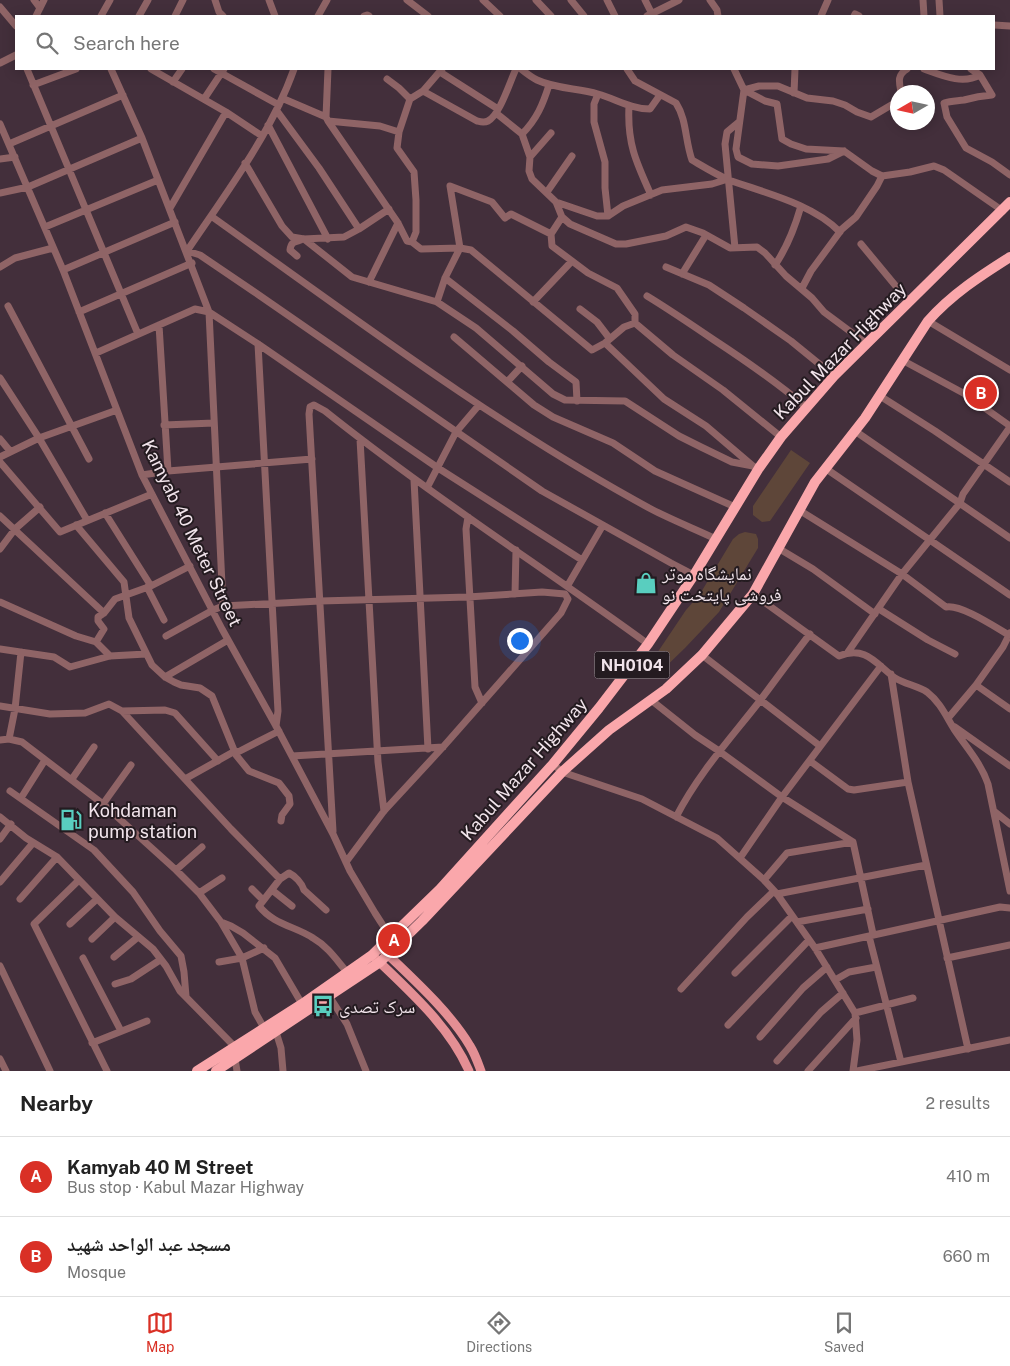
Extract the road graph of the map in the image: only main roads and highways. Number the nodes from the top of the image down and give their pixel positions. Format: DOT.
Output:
graph roads {
  1 [pos="1010,202"];
  2 [pos="1010,257"];
  3 [pos="381,947"];
  4 [pos="372,955"];
  5 [pos="389,955"];
  6 [pos="380,962"];
  7 [pos="197,1071"];
  8 [pos="216,1071"];
  9 [pos="469,1071"];
  10 [pos="481,1071"];
  1 -- 3 [label="highway, Kabul Mazar Highway / NH0104"];
  2 -- 5 [label="highway, Kabul Mazar Highway / NH0104"];
  3 -- 4 [label="highway, Kabul Mazar Highway / NH0104"];
  3 -- 5 [label="main road"];
  4 -- 6 [label="main road"];
  4 -- 7 [label="highway, Kabul Mazar Highway / NH0104"];
  5 -- 6 [label="highway, Kabul Mazar Highway / NH0104"];
  5 -- 10 [label="main road"];
  6 -- 8 [label="highway, Kabul Mazar Highway / NH0104"];
  6 -- 9 [label="main road"];
}
